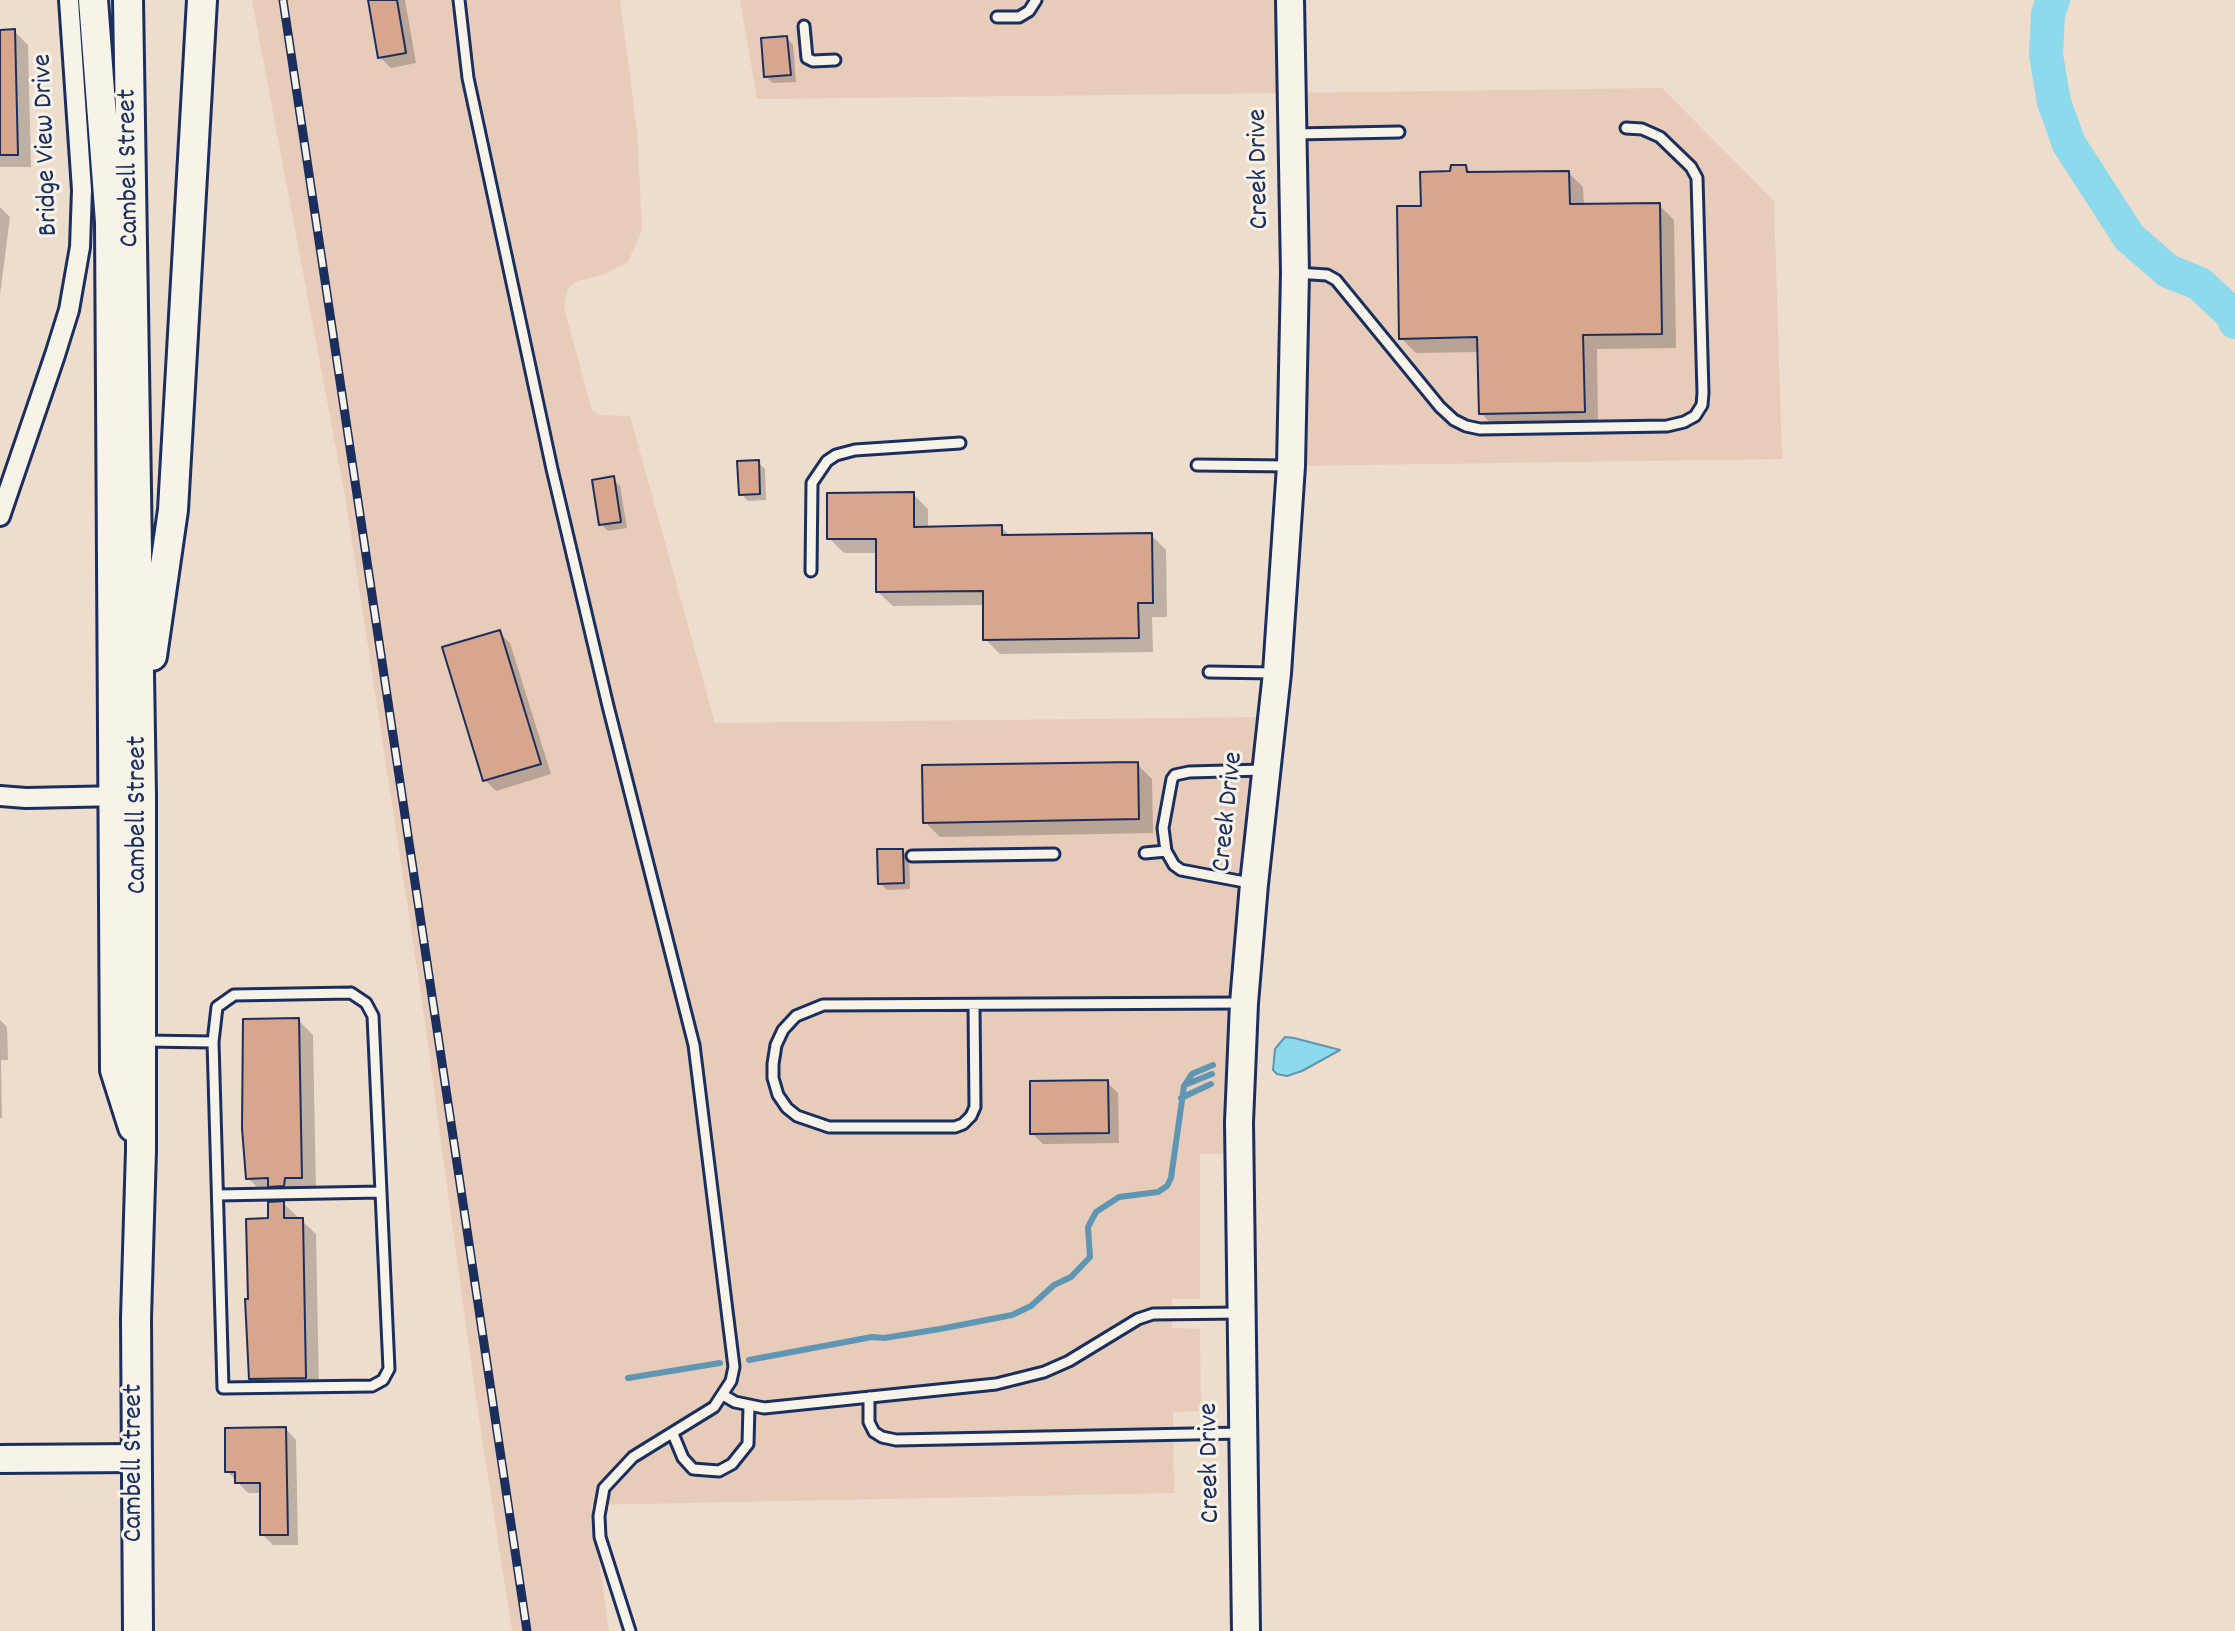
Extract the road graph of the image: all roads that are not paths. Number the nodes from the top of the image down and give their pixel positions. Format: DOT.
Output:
graph roads {
  1 [pos="69,0"];
  2 [pos="93,0"];
  3 [pos="128,0"];
  4 [pos="202,0"];
  5 [pos="459,0"];
  6 [pos="1036,0"];
  7 [pos="1290,0"];
  8 [pos="997,17"];
  9 [pos="804,26"];
  10 [pos="835,60"];
  11 [pos="1626,128"];
  12 [pos="1399,132"];
  13 [pos="1292,134"];
  14 [pos="1295,273"];
  15 [pos="960,443"];
  16 [pos="1197,465"];
  17 [pos="1291,466"];
  18 [pos="2,507"];
  19 [pos="811,571"];
  20 [pos="1209,672"];
  21 [pos="1277,673"];
  22 [pos="140,736"];
  23 [pos="1267,770"];
  24 [pos="0,796"];
  25 [pos="128,796"];
  26 [pos="1166,851"];
  27 [pos="1145,853"];
  28 [pos="1054,854"];
  29 [pos="912,856"];
  30 [pos="1254,884"];
  31 [pos="1244,1003"];
  32 [pos="974,1005"];
  33 [pos="141,1041"];
  34 [pos="213,1042"];
  35 [pos="141,1150"];
  36 [pos="381,1192"];
  37 [pos="218,1195"];
  38 [pos="1242,1313"];
  39 [pos="723,1395"];
  40 [pos="869,1397"];
  41 [pos="749,1406"];
  42 [pos="1243,1433"];
  43 [pos="673,1434"];
  44 [pos="136,1458"];
  45 [pos="0,1459"];
  46 [pos="138,1631"];
  47 [pos="630,1631"];
  48 [pos="1246,1631"];
  1 -- 18 [label="street, Bridge View Drive"];
  2 -- 25 [label="main road"];
  3 -- 22 [label="main road, Cambell Street"];
  4 -- 22 [label="main road"];
  5 -- 39 [label="lane"];
  6 -- 8 [label="lane"];
  7 -- 13 [label="street, Creek Drive"];
  9 -- 10 [label="lane"];
  11 -- 14 [label="lane"];
  12 -- 13 [label="lane"];
  13 -- 14 [label="street, Creek Drive"];
  14 -- 17 [label="street, Creek Drive"];
  15 -- 19 [label="lane"];
  16 -- 17 [label="lane"];
  17 -- 21 [label="street, Creek Drive"];
  20 -- 21 [label="lane"];
  21 -- 23 [label="street, Creek Drive"];
  22 -- 25 [label="main road, Cambell Street"];
  23 -- 26 [label="lane"];
  23 -- 30 [label="street, Creek Drive"];
  24 -- 25 [label="street"];
  25 -- 33 [label="main road, Cambell Street"];
  25 -- 35 [label="main road"];
  26 -- 27 [label="lane"];
  26 -- 30 [label="lane"];
  28 -- 29 [label="lane"];
  30 -- 31 [label="street, Creek Drive"];
  31 -- 32 [label="lane"];
  31 -- 38 [label="street, Creek Drive"];
  32 -- 32 [label="lane"];
  33 -- 34 [label="lane"];
  33 -- 35 [label="main road, Cambell Street"];
  34 -- 36 [label="lane"];
  34 -- 37 [label="lane"];
  35 -- 44 [label="main road, Cambell Street"];
  36 -- 37 [label="lane"];
  36 -- 37 [label="lane"];
  38 -- 40 [label="lane"];
  38 -- 42 [label="street, Creek Drive"];
  39 -- 41 [label="lane"];
  39 -- 43 [label="lane"];
  40 -- 41 [label="lane"];
  40 -- 42 [label="lane"];
  41 -- 43 [label="lane"];
  42 -- 48 [label="street, Creek Drive"];
  43 -- 47 [label="lane"];
  44 -- 45 [label="street"];
  44 -- 46 [label="main road, Cambell Street"];
}
